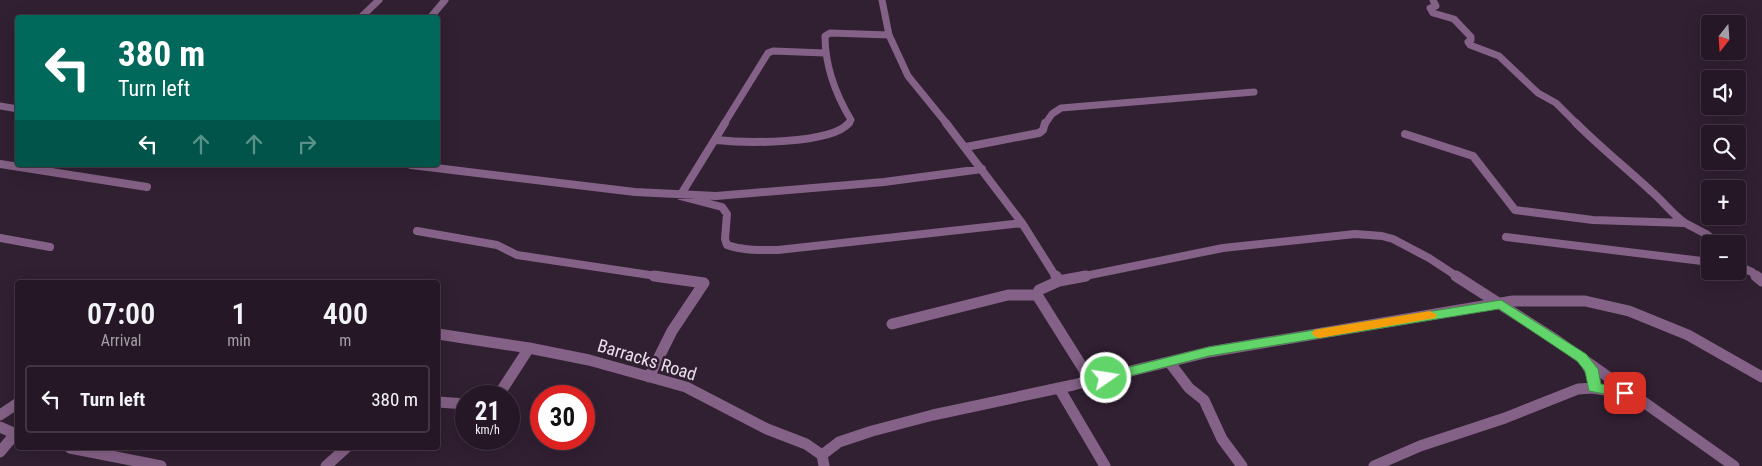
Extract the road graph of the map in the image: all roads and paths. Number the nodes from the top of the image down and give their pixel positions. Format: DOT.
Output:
graph roads {
  1 [pos="379,0"];
  2 [pos="445,0"];
  3 [pos="882,0"];
  4 [pos="1433,0"];
  5 [pos="364,15"];
  6 [pos="432,15"];
  7 [pos="890,35"];
  8 [pos="825,52"];
  9 [pos="1254,92"];
  10 [pos="0,106"];
  11 [pos="15,108"];
  12 [pos="1405,134"];
  13 [pos="716,140"];
  14 [pos="966,147"];
  15 [pos="0,164"];
  16 [pos="15,166"];
  17 [pos="19,167"];
  18 [pos="426,167"];
  19 [pos="982,169"];
  20 [pos="147,187"];
  21 [pos="680,196"];
  22 [pos="1022,222"];
  23 [pos="1685,223"];
  24 [pos="417,231"];
  25 [pos="1707,235"];
  26 [pos="1506,237"];
  27 [pos="0,238"];
  28 [pos="50,246"];
  29 [pos="1701,261"];
  30 [pos="1746,267"];
  31 [pos="1746,269"];
  32 [pos="1752,272"];
  33 [pos="1059,281"];
  34 [pos="1762,282"];
  35 [pos="1037,295"];
  36 [pos="1501,304"];
  37 [pos="892,324"];
  38 [pos="440,334"];
  39 [pos="529,348"];
  40 [pos="1581,358"];
  41 [pos="1170,362"];
  42 [pos="649,377"];
  43 [pos="1762,377"];
  44 [pos="1091,381"];
  45 [pos="505,385"];
  46 [pos="1059,388"];
  47 [pos="1594,388"];
  48 [pos="1636,395"];
  49 [pos="440,402"];
  50 [pos="455,403"];
  51 [pos="15,405"];
  52 [pos="0,415"];
  53 [pos="0,427"];
  54 [pos="15,434"];
  55 [pos="15,435"];
  56 [pos="79,450"];
  57 [pos="344,450"];
  58 [pos="0,452"];
  59 [pos="823,460"];
  60 [pos="141,464"];
  61 [pos="161,466"];
  62 [pos="326,466"];
  63 [pos="1105,466"];
  64 [pos="1242,466"];
  65 [pos="1374,466"];
  66 [pos="1734,466"];
  1 -- 5 [label="street"];
  2 -- 6 [label="street"];
  3 -- 7 [label="street"];
  4 -- 23 [label="street"];
  7 -- 8 [label="street"];
  7 -- 14 [label="street"];
  8 -- 13 [label="street"];
  8 -- 13 [label="street"];
  9 -- 14 [label="street"];
  10 -- 11 [label="street"];
  12 -- 23 [label="street"];
  13 -- 21 [label="street"];
  14 -- 19 [label="street"];
  15 -- 16 [label="street"];
  17 -- 20 [label="street"];
  18 -- 21 [label="street"];
  19 -- 21 [label="street"];
  19 -- 22 [label="street"];
  21 -- 22 [label="street"];
  22 -- 33 [label="street"];
  23 -- 25 [label="street"];
  24 -- 42 [label="street"];
  26 -- 29 [label="street"];
  27 -- 28 [label="street"];
  30 -- 32 [label="street"];
  31 -- 32 [label="street"];
  32 -- 34 [label="street"];
  33 -- 35 [label="street"];
  33 -- 36 [label="street"];
  35 -- 37 [label="street"];
  35 -- 44 [label="street"];
  36 -- 40 [label="street"];
  36 -- 41 [label="street"];
  36 -- 43 [label="street"];
  38 -- 39 [label="street, Barracks Road"];
  39 -- 42 [label="street, Barracks Road"];
  39 -- 45 [label="street"];
  40 -- 47 [label="street"];
  40 -- 48 [label="street"];
  41 -- 44 [label="street"];
  41 -- 64 [label="street"];
  42 -- 59 [label="street, Barracks Road"];
  44 -- 46 [label="street"];
  46 -- 59 [label="street"];
  46 -- 63 [label="street"];
  47 -- 48 [label="street"];
  47 -- 65 [label="street"];
  48 -- 66 [label="street"];
  49 -- 50 [label="street"];
  51 -- 52 [label="street"];
  53 -- 54 [label="street"];
  55 -- 58 [label="street"];
  56 -- 60 [label="street"];
  57 -- 62 [label="street"];
  60 -- 61 [label="street"];
}
